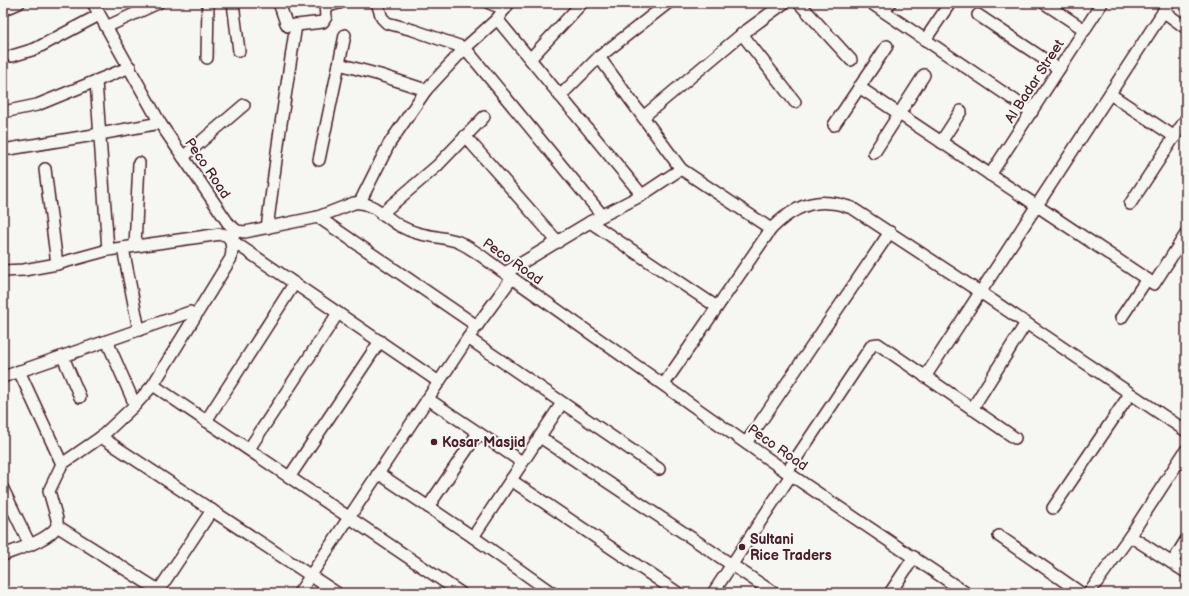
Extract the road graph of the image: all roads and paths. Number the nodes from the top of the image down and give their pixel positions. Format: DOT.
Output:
graph roads {
  1 [pos="19,3"];
  2 [pos="93,3"];
  3 [pos="158,3"];
  4 [pos="208,3"];
  5 [pos="233,3"];
  6 [pos="280,3"];
  7 [pos="339,3"];
  8 [pos="377,3"];
  9 [pos="489,3"];
  10 [pos="582,3"];
  11 [pos="668,3"];
  12 [pos="784,3"];
  13 [pos="799,3"];
  14 [pos="871,3"];
  15 [pos="950,3"];
  16 [pos="1044,3"];
  17 [pos="1102,3"];
  18 [pos="325,4"];
  19 [pos="507,6"];
  20 [pos="887,7"];
  21 [pos="1166,7"];
  22 [pos="3,10"];
  23 [pos="99,15"];
  24 [pos="978,15"];
  25 [pos="497,19"];
  26 [pos="296,25"];
  27 [pos="106,27"];
  28 [pos="1186,28"];
  29 [pos="1085,30"];
  30 [pos="742,34"];
  31 [pos="345,35"];
  32 [pos="925,40"];
  33 [pos="887,46"];
  34 [pos="465,48"];
  35 [pos="239,51"];
  36 [pos="12,56"];
  37 [pos="599,57"];
  38 [pos="207,58"];
  39 [pos="530,59"];
  40 [pos="850,60"];
  41 [pos="340,64"];
  42 [pos="130,67"];
  43 [pos="1059,69"];
  44 [pos="924,75"];
  45 [pos="96,81"];
  46 [pos="859,87"];
  47 [pos="426,90"];
  48 [pos="1110,94"];
  49 [pos="560,96"];
  50 [pos="795,102"];
  51 [pos="244,105"];
  52 [pos="8,110"];
  53 [pos="961,111"];
  54 [pos="1032,112"];
  55 [pos="899,114"];
  56 [pos="484,117"];
  57 [pos="643,117"];
  58 [pos="1186,119"];
  59 [pos="160,123"];
  60 [pos="834,125"];
  61 [pos="100,134"];
  62 [pos="465,136"];
  63 [pos="1175,137"];
  64 [pos="941,142"];
  65 [pos="3,150"];
  66 [pos="874,153"];
  67 [pos="183,157"];
  68 [pos="319,160"];
  69 [pos="139,163"];
  70 [pos="45,169"];
  71 [pos="681,169"];
  72 [pos="990,175"];
  73 [pos="642,195"];
  74 [pos="360,202"];
  75 [pos="1130,204"];
  76 [pos="1037,206"];
  77 [pos="381,214"];
  78 [pos="602,215"];
  79 [pos="318,217"];
  80 [pos="590,222"];
  81 [pos="267,228"];
  82 [pos="771,229"];
  83 [pos="890,232"];
  84 [pos="1186,234"];
  85 [pos="234,235"];
  86 [pos="558,242"];
  87 [pos="135,246"];
  88 [pos="123,248"];
  89 [pos="108,250"];
  90 [pos="57,264"];
  91 [pos="3,271"];
  92 [pos="509,275"];
  93 [pos="1147,279"];
  94 [pos="294,284"];
  95 [pos="980,292"];
  96 [pos="717,307"];
  97 [pos="338,313"];
  98 [pos="195,315"];
  99 [pos="1121,318"];
  100 [pos="1026,323"];
  101 [pos="477,326"];
  102 [pos="139,330"];
  103 [pos="468,338"];
  104 [pos="107,341"];
  105 [pos="380,341"];
  106 [pos="63,357"];
  107 [pos="19,371"];
  108 [pos="3,377"];
  109 [pos="925,377"];
  110 [pos="439,382"];
  111 [pos="664,384"];
  112 [pos="153,385"];
  113 [pos="1130,394"];
  114 [pos="80,397"];
  115 [pos="428,399"];
  116 [pos="562,403"];
  117 [pos="135,405"];
  118 [pos="972,409"];
  119 [pos="206,421"];
  120 [pos="1186,431"];
  121 [pos="478,433"];
  122 [pos="101,437"];
  123 [pos="540,437"];
  124 [pos="1014,438"];
  125 [pos="746,443"];
  126 [pos="249,450"];
  127 [pos="1186,450"];
  128 [pos="522,462"];
  129 [pos="62,464"];
  130 [pos="659,468"];
  131 [pos="378,473"];
  132 [pos="789,474"];
  133 [pos="290,476"];
  134 [pos="511,480"];
  135 [pos="3,489"];
  136 [pos="428,507"];
  137 [pos="1054,508"];
  138 [pos="212,510"];
  139 [pos="349,517"];
  140 [pos="57,526"];
  141 [pos="999,536"];
  142 [pos="1130,536"];
  143 [pos="473,537"];
  144 [pos="1186,540"];
  145 [pos="30,545"];
  146 [pos="3,555"];
  147 [pos="914,557"];
  148 [pos="1172,563"];
  149 [pos="732,565"];
  150 [pos="1186,572"];
  151 [pos="310,575"];
  152 [pos="160,592"];
  153 [pos="299,593"];
  154 [pos="337,593"];
  155 [pos="461,593"];
  156 [pos="552,593"];
  157 [pos="678,593"];
  158 [pos="713,593"];
  159 [pos="774,593"];
  160 [pos="890,593"];
  161 [pos="966,593"];
  162 [pos="1081,593"];
  163 [pos="1088,593"];
  1 -- 22 [label="street"];
  2 -- 23 [label="street, Peco Road"];
  3 -- 27 [label="street"];
  4 -- 38 [label="street"];
  5 -- 35 [label="street"];
  6 -- 26 [label="street"];
  7 -- 18 [label="street"];
  8 -- 34 [label="street"];
  9 -- 19 [label="street"];
  10 -- 39 [label="street"];
  11 -- 37 [label="street"];
  12 -- 30 [label="street"];
  13 -- 40 [label="street"];
  14 -- 20 [label="street"];
  15 -- 32 [label="street"];
  16 -- 29 [label="street"];
  17 -- 29 [label="street, Al Badar Street"];
  18 -- 26 [label="street"];
  19 -- 25 [label="street"];
  20 -- 32 [label="street"];
  21 -- 28 [label="street"];
  21 -- 48 [label="street"];
  23 -- 27 [label="street, Peco Road"];
  23 -- 36 [label="street"];
  24 -- 43 [label="street"];
  25 -- 34 [label="street"];
  25 -- 39 [label="street"];
  26 -- 81 [label="street"];
  27 -- 42 [label="street, Peco Road"];
  29 -- 43 [label="street, Al Badar Street"];
  30 -- 50 [label="street"];
  30 -- 57 [label="street"];
  31 -- 41 [label="street"];
  32 -- 54 [label="street"];
  33 -- 46 [label="street"];
  34 -- 47 [label="street"];
  34 -- 78 [label="street"];
  37 -- 49 [label="street"];
  37 -- 57 [label="street"];
  39 -- 49 [label="street"];
  41 -- 47 [label="street"];
  41 -- 68 [label="street"];
  42 -- 45 [label="street"];
  42 -- 59 [label="street, Peco Road"];
  43 -- 54 [label="street, Al Badar Street"];
  44 -- 55 [label="street"];
  45 -- 52 [label="street"];
  45 -- 61 [label="street"];
  46 -- 55 [label="street"];
  46 -- 60 [label="street"];
  47 -- 74 [label="street"];
  48 -- 63 [label="street"];
  48 -- 76 [label="street"];
  49 -- 73 [label="street"];
  51 -- 67 [label="street"];
  53 -- 64 [label="street"];
  54 -- 72 [label="street, Al Badar Street"];
  55 -- 64 [label="street"];
  55 -- 66 [label="street"];
  56 -- 62 [label="street"];
  57 -- 71 [label="street"];
  58 -- 63 [label="street"];
  59 -- 61 [label="street"];
  59 -- 67 [label="street, Peco Road"];
  61 -- 65 [label="street"];
  61 -- 89 [label="street"];
  62 -- 77 [label="street"];
  62 -- 86 [label="street"];
  63 -- 75 [label="street"];
  64 -- 72 [label="street"];
  67 -- 85 [label="street, Peco Road"];
  69 -- 87 [label="street"];
  70 -- 90 [label="street"];
  71 -- 73 [label="street"];
  71 -- 82 [label="street"];
  72 -- 76 [label="street"];
  73 -- 78 [label="street"];
  74 -- 77 [label="street, Peco Road"];
  74 -- 79 [label="street"];
  76 -- 93 [label="street"];
  76 -- 95 [label="street"];
  77 -- 92 [label="street, Peco Road"];
  78 -- 80 [label="street"];
  79 -- 81 [label="street"];
  79 -- 101 [label="street"];
  80 -- 86 [label="street"];
  80 -- 96 [label="street"];
  81 -- 85 [label="street"];
  82 -- 83 [label="street"];
  82 -- 96 [label="street"];
  83 -- 95 [label="street"];
  83 -- 125 [label="street"];
  84 -- 93 [label="street"];
  85 -- 87 [label="street"];
  85 -- 94 [label="street"];
  85 -- 98 [label="street"];
  86 -- 92 [label="street"];
  87 -- 88 [label="street"];
  88 -- 89 [label="street"];
  88 -- 102 [label="street"];
  89 -- 90 [label="street"];
  90 -- 91 [label="street"];
  92 -- 101 [label="street"];
  92 -- 111 [label="street, Peco Road"];
  93 -- 99 [label="street"];
  94 -- 97 [label="street"];
  94 -- 119 [label="street"];
  95 -- 100 [label="street"];
  95 -- 109 [label="street"];
  96 -- 111 [label="street"];
  97 -- 105 [label="street"];
  97 -- 126 [label="street"];
  98 -- 102 [label="street"];
  98 -- 112 [label="street"];
  100 -- 113 [label="street"];
  100 -- 118 [label="street"];
  101 -- 103 [label="street"];
  102 -- 104 [label="street"];
  103 -- 110 [label="street"];
  103 -- 116 [label="street"];
  104 -- 106 [label="street"];
  104 -- 117 [label="street"];
  105 -- 110 [label="street"];
  105 -- 133 [label="street"];
  106 -- 107 [label="street"];
  106 -- 114 [label="street"];
  107 -- 108 [label="street"];
  107 -- 129 [label="street"];
  109 -- 118 [label="street"];
  109 -- 132 [label="street"];
  110 -- 115 [label="street"];
  111 -- 125 [label="street, Peco Road"];
  112 -- 117 [label="street"];
  112 -- 119 [label="street"];
  113 -- 120 [label="street"];
  113 -- 137 [label="street"];
  115 -- 121 [label="street"];
  115 -- 131 [label="street"];
  116 -- 123 [label="street"];
  116 -- 130 [label="street"];
  117 -- 122 [label="street"];
  118 -- 124 [label="street"];
  119 -- 126 [label="street"];
  121 -- 128 [label="street"];
  121 -- 136 [label="street"];
  122 -- 129 [label="street"];
  122 -- 138 [label="street"];
  123 -- 128 [label="street"];
  123 -- 149 [label="street"];
  125 -- 132 [label="street, Peco Road"];
  126 -- 133 [label="street"];
  127 -- 142 [label="street"];
  128 -- 134 [label="street"];
  129 -- 140 [label="street"];
  131 -- 136 [label="street"];
  131 -- 139 [label="street"];
  132 -- 147 [label="street, Peco Road"];
  132 -- 149 [label="street"];
  133 -- 139 [label="street"];
  134 -- 143 [label="street"];
  134 -- 157 [label="street"];
  135 -- 145 [label="street"];
  136 -- 143 [label="street"];
  138 -- 151 [label="street"];
  138 -- 152 [label="street"];
  139 -- 151 [label="street"];
  139 -- 155 [label="street"];
  140 -- 145 [label="street"];
  140 -- 152 [label="street"];
  141 -- 162 [label="street"];
  142 -- 148 [label="street"];
  142 -- 163 [label="street"];
  143 -- 156 [label="street"];
  144 -- 148 [label="street"];
  145 -- 146 [label="street"];
  147 -- 160 [label="street"];
  147 -- 161 [label="street, Peco Road"];
  148 -- 150 [label="street"];
  149 -- 158 [label="street"];
  149 -- 159 [label="street"];
  151 -- 153 [label="street"];
  151 -- 154 [label="street"];
}
